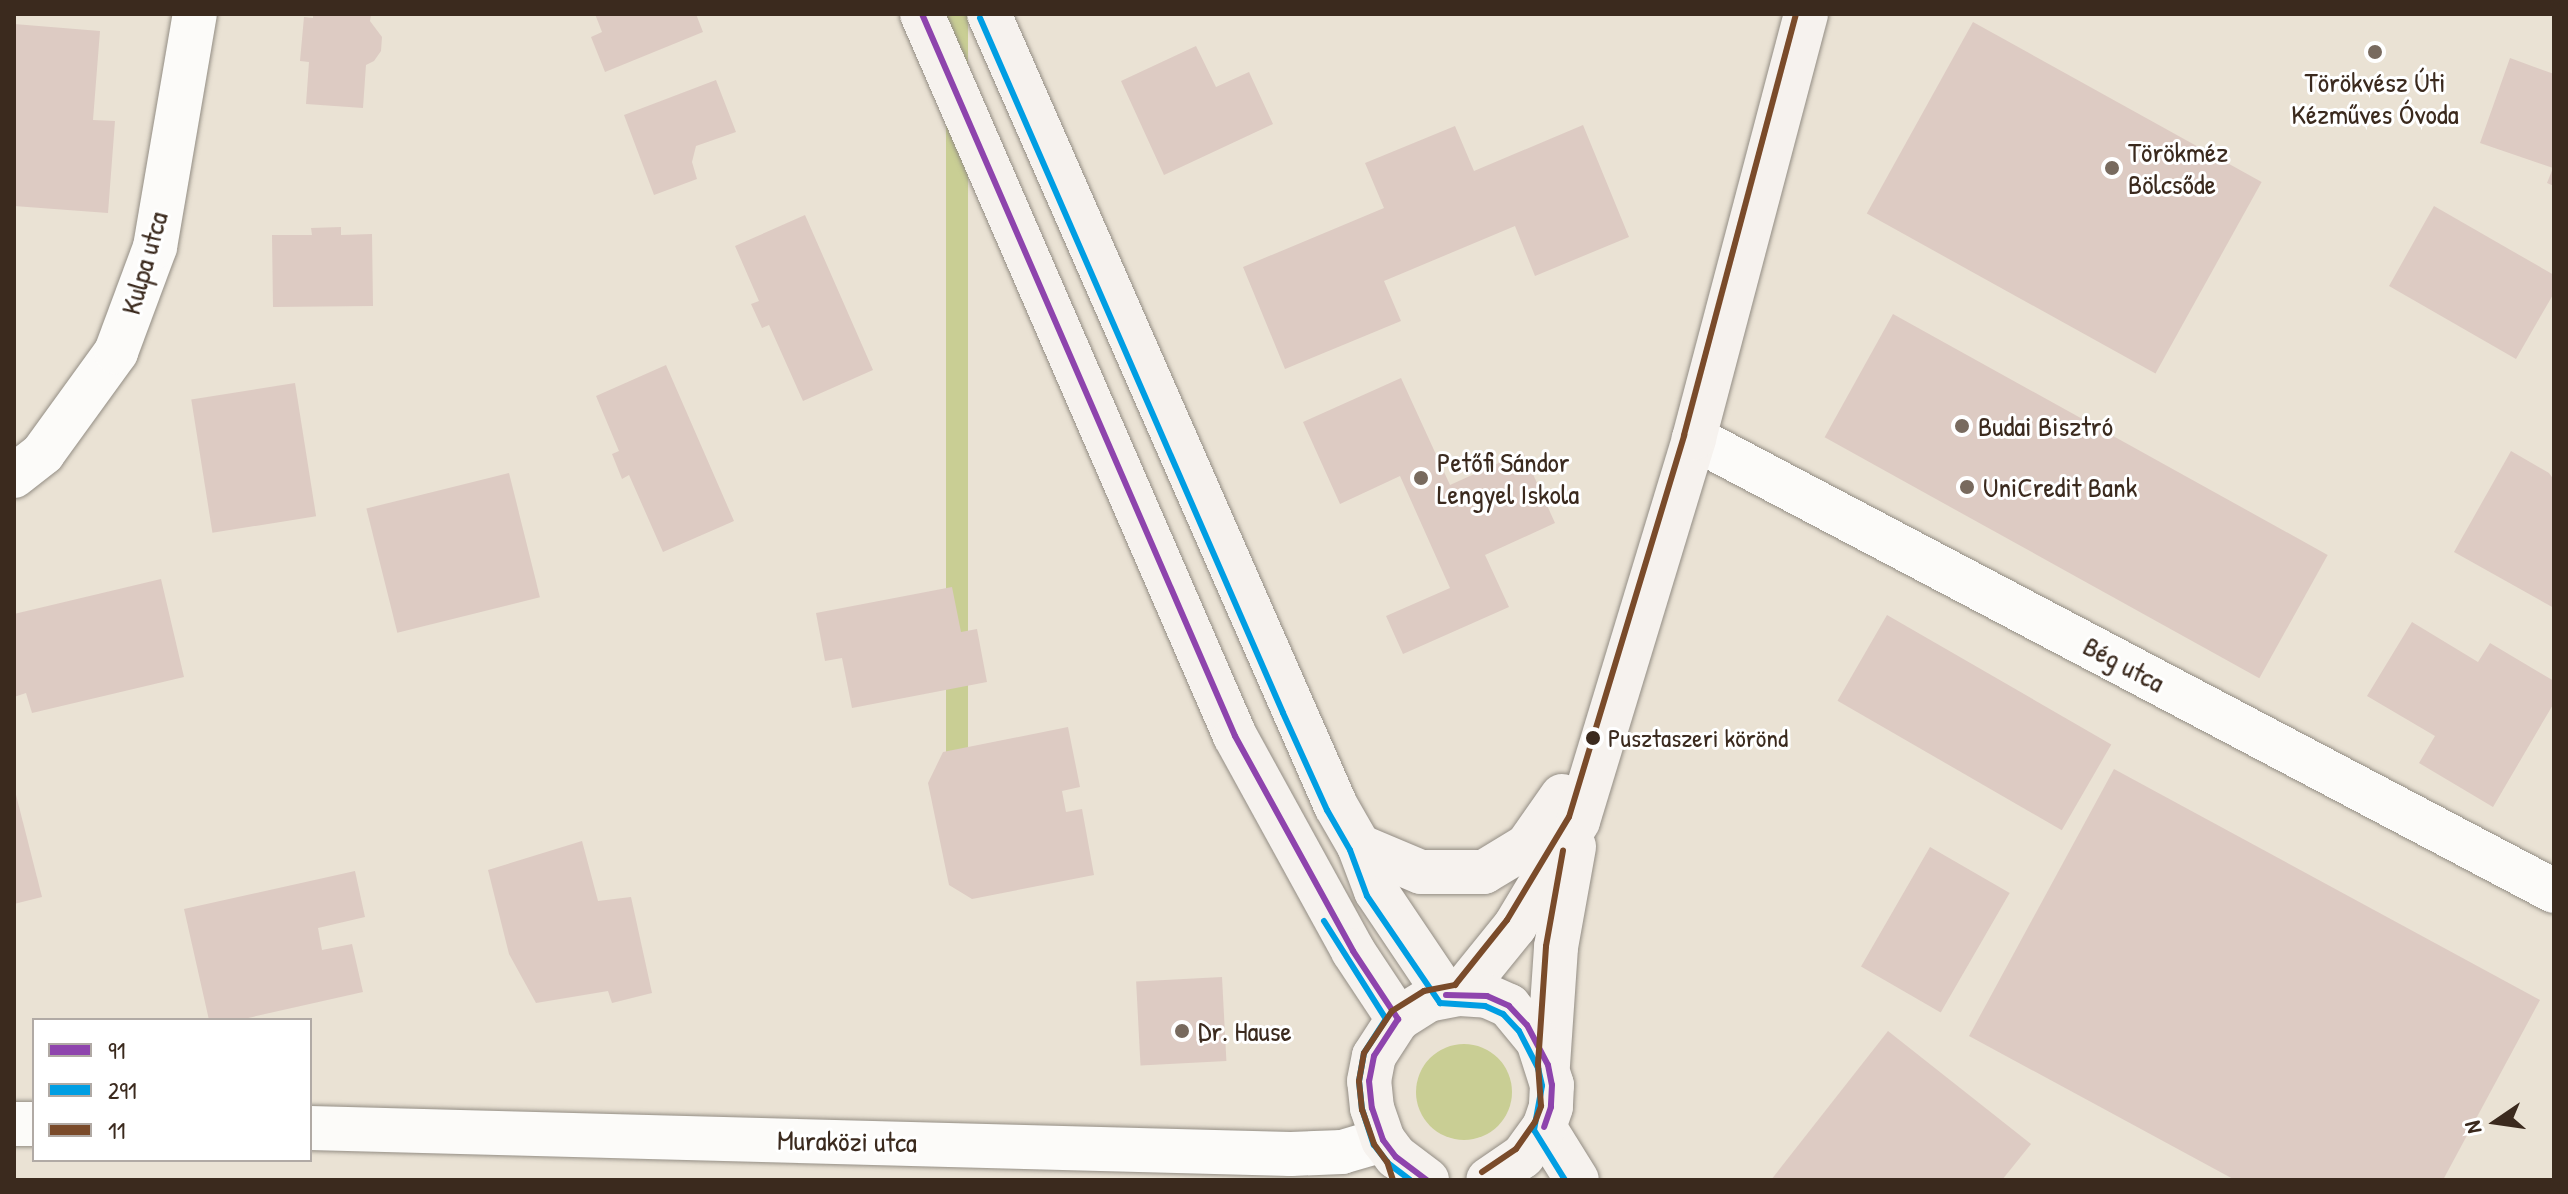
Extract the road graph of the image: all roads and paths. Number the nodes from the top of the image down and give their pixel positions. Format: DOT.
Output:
graph roads {
  1 [pos="195,14"];
  2 [pos="922,14"];
  3 [pos="989,14"];
  4 [pos="1806,14"];
  5 [pos="1694,438"];
  6 [pos="14,476"];
  7 [pos="1599,746"];
  8 [pos="1578,821"];
  9 [pos="1359,846"];
  10 [pos="2554,891"];
  11 [pos="1453,995"];
  12 [pos="1398,1019"];
  13 [pos="1548,1065"];
  14 [pos="1544,1127"];
  15 [pos="312,1128"];
  16 [pos="1402,1164"];
  17 [pos="1488,1180"];
  18 [pos="1577,1180"];
  1 -- 6 [label="street, Kulpa utca"];
  2 -- 12 [label="street"];
  3 -- 9 [label="street"];
  4 -- 5 [label="street"];
  5 -- 7 [label="street"];
  5 -- 10 [label="street, Bég utca"];
  7 -- 8 [label="street"];
  7 -- 9 [label="street"];
  8 -- 11 [label="street"];
  8 -- 13 [label="street"];
  9 -- 11 [label="street"];
  11 -- 12 [label="street"];
  11 -- 13 [label="street"];
  12 -- 16 [label="street"];
  13 -- 14 [label="street"];
  14 -- 17 [label="street"];
  14 -- 18 [label="street"];
  15 -- 16 [label="street, Muraközi utca"];
}
